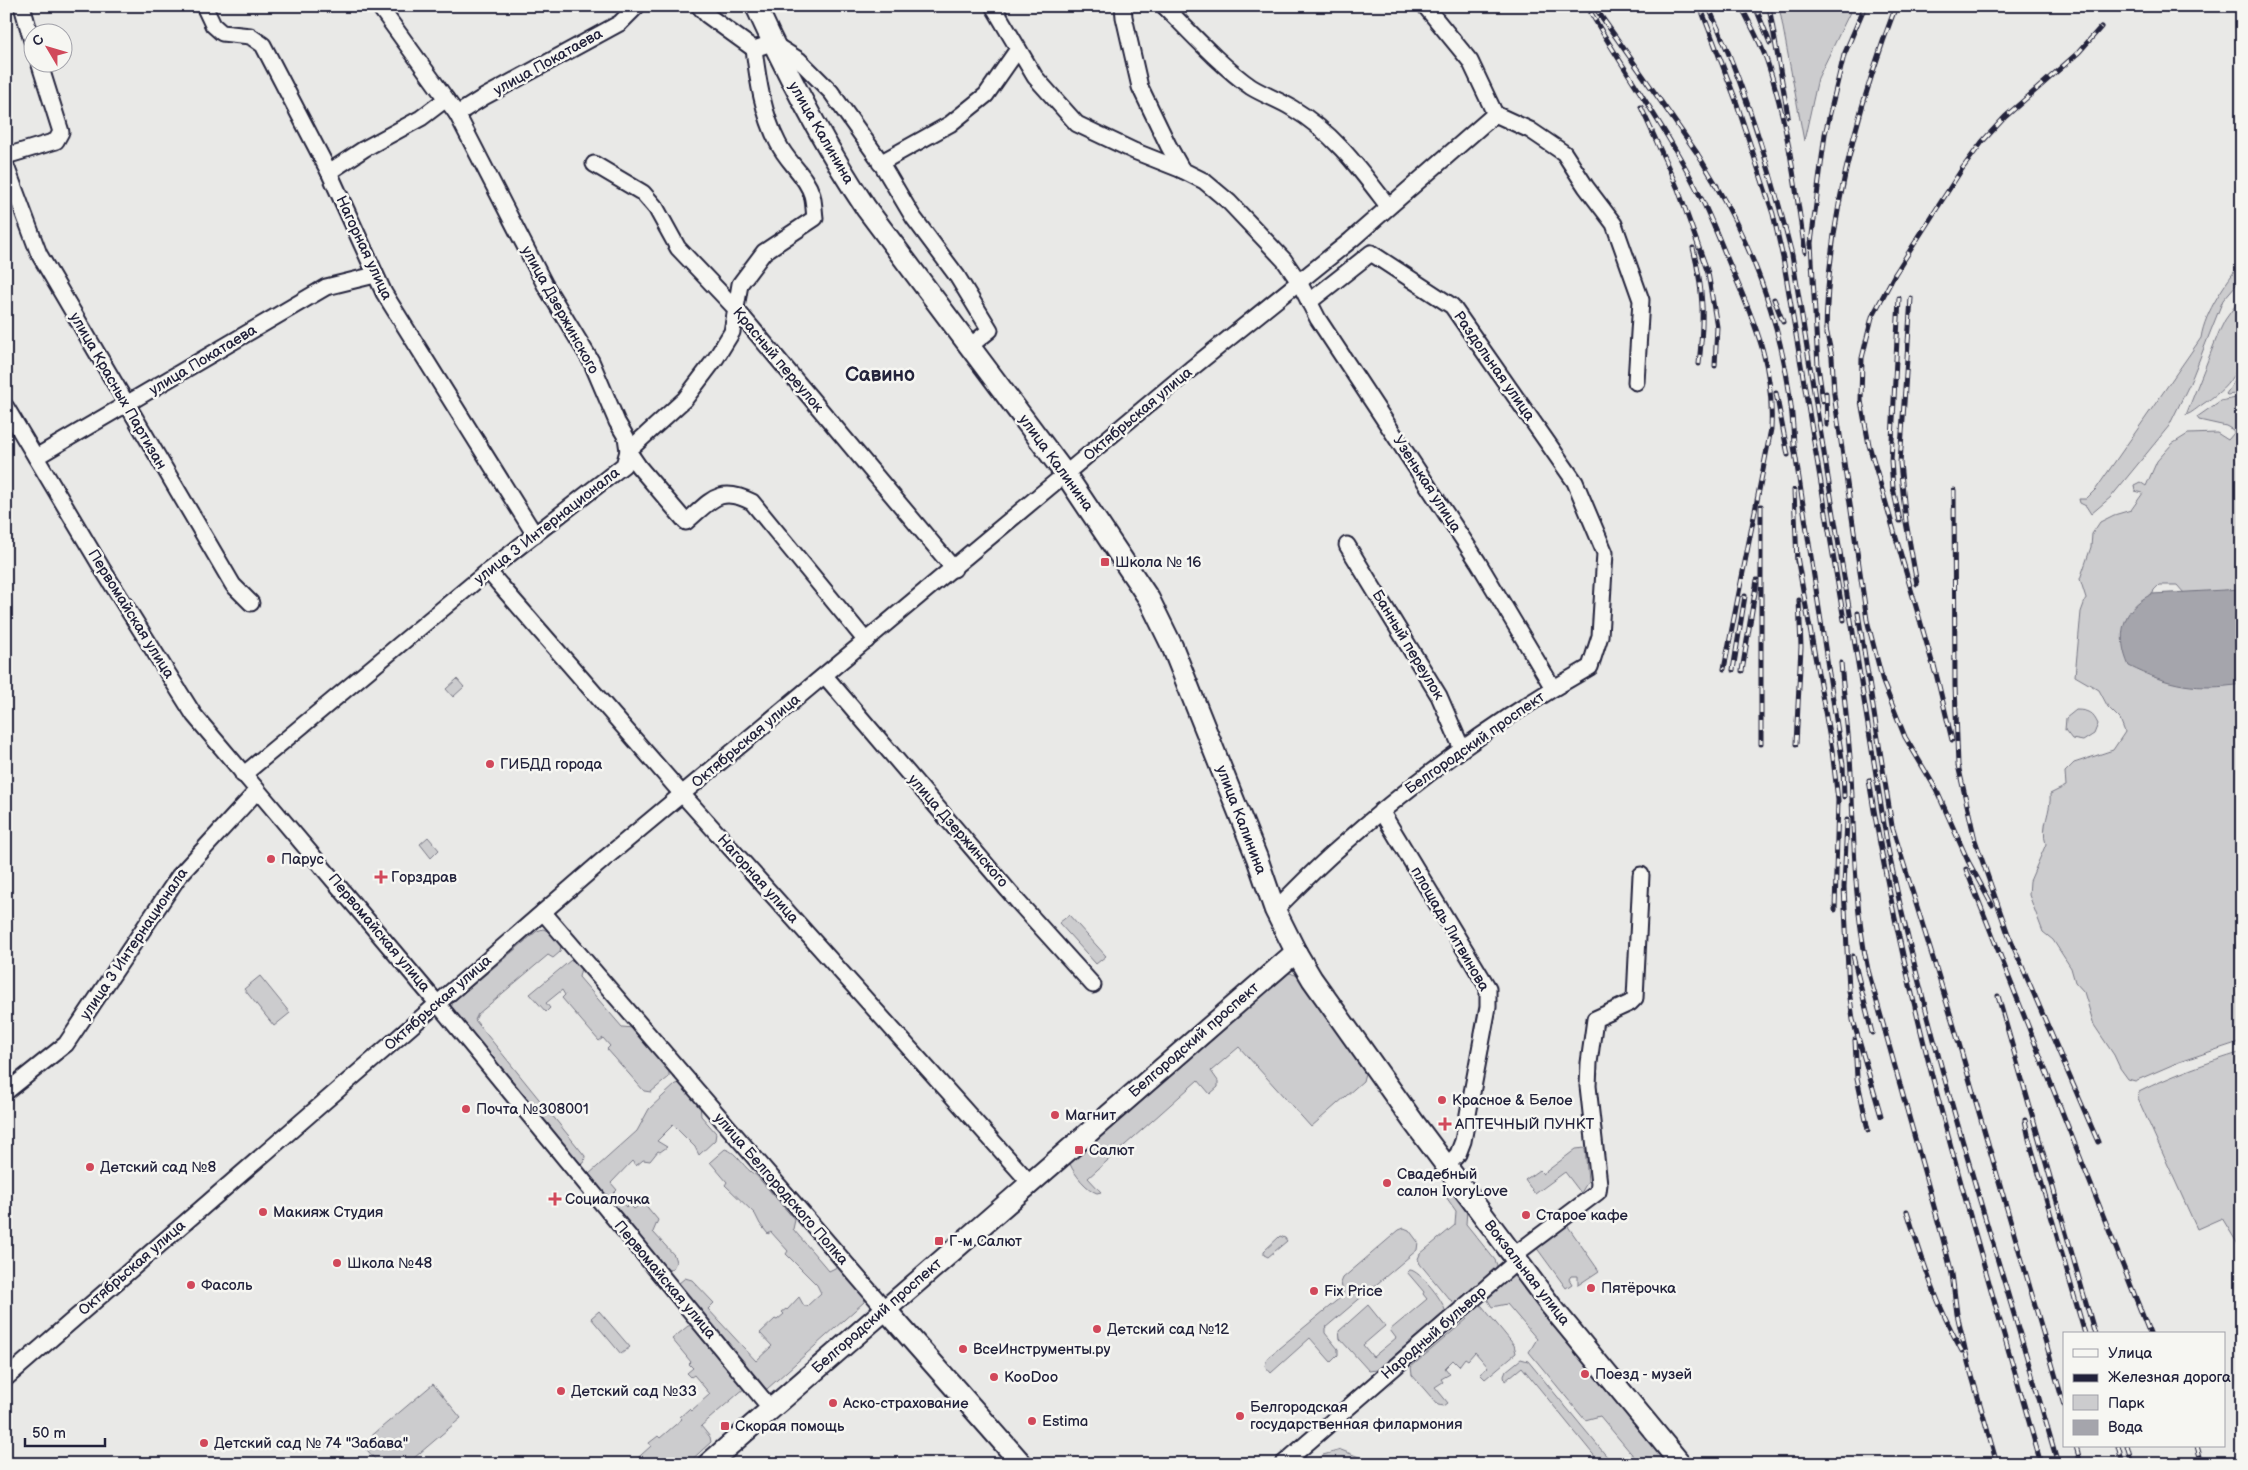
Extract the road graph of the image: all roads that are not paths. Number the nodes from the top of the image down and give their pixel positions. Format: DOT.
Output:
graph roads {
  1 [pos="22,6"];
  2 [pos="204,6"];
  3 [pos="379,6"];
  4 [pos="637,6"];
  5 [pos="700,6"];
  6 [pos="756,6"];
  7 [pos="993,6"];
  8 [pos="1123,6"];
  9 [pos="1164,6"];
  10 [pos="1426,6"];
  11 [pos="27,22"];
  12 [pos="763,46"];
  13 [pos="1018,49"];
  14 [pos="42,72"];
  15 [pos="446,99"];
  16 [pos="457,114"];
  17 [pos="1496,114"];
  18 [pos="6,156"];
  19 [pos="880,163"];
  20 [pos="594,164"];
  21 [pos="6,166"];
  22 [pos="1182,170"];
  23 [pos="329,172"];
  24 [pos="1388,206"];
  25 [pos="374,275"];
  26 [pos="1299,282"];
  27 [pos="1310,302"];
  28 [pos="736,309"];
  29 [pos="970,346"];
  30 [pos="1636,382"];
  31 [pos="126,405"];
  32 [pos="6,407"];
  33 [pos="628,451"];
  34 [pos="36,457"];
  35 [pos="1066,475"];
  36 [pos="535,535"];
  37 [pos="1347,545"];
  38 [pos="1605,553"];
  39 [pos="954,569"];
  40 [pos="488,571"];
  41 [pos="251,603"];
  42 [pos="866,642"];
  43 [pos="824,676"];
  44 [pos="1553,688"];
  45 [pos="1462,749"];
  46 [pos="243,774"];
  47 [pos="257,791"];
  48 [pos="682,794"];
  49 [pos="1381,811"];
  50 [pos="1641,875"];
  51 [pos="1275,910"];
  52 [pos="543,912"];
  53 [pos="1296,952"];
  54 [pos="1093,985"];
  55 [pos="437,1003"];
  56 [pos="6,1092"];
  57 [pos="1446,1167"];
  58 [pos="1030,1183"];
  59 [pos="1515,1258"];
  60 [pos="885,1310"];
  61 [pos="6,1378"];
  62 [pos="770,1409"];
  63 [pos="708,1464"];
  64 [pos="1022,1464"];
  65 [pos="1283,1464"];
  66 [pos="1681,1464"];
  1 -- 11 [label="street"];
  2 -- 23 [label="street, Нагорная улица"];
  3 -- 15 [label="street, улица Дзержинского"];
  4 -- 16 [label="street, улица Покатаева"];
  5 -- 12 [label="street"];
  6 -- 12 [label="main road, улица Калинина"];
  7 -- 13 [label="street, Узенькая улица"];
  8 -- 22 [label="street"];
  9 -- 24 [label="street"];
  10 -- 17 [label="street"];
  12 -- 19 [label="street"];
  12 -- 28 [label="street, улица 3 Интернационала"];
  12 -- 29 [label="main road, улица Калинина"];
  13 -- 19 [label="street"];
  13 -- 22 [label="street, Узенькая улица"];
  14 -- 18 [label="street"];
  15 -- 16 [label="street, улица Дзержинского"];
  15 -- 23 [label="street"];
  16 -- 33 [label="street, улица Дзержинского"];
  17 -- 24 [label="street, Октябрьская улица"];
  17 -- 30 [label="street"];
  19 -- 29 [label="street"];
  20 -- 28 [label="street, Красный переулок"];
  21 -- 31 [label="street, улица Красных Партизан"];
  22 -- 26 [label="street, Узенькая улица"];
  23 -- 25 [label="street, Нагорная улица"];
  24 -- 26 [label="street, Октябрьская улица"];
  25 -- 31 [label="street, улица Покатаева"];
  25 -- 36 [label="street, Нагорная улица"];
  26 -- 27 [label="street, Узенькая улица"];
  26 -- 35 [label="street, Октябрьская улица"];
  27 -- 38 [label="street, Раздольная улица"];
  27 -- 44 [label="street, Узенькая улица"];
  28 -- 33 [label="street, улица 3 Интернационала"];
  28 -- 39 [label="street, Красный переулок"];
  29 -- 35 [label="main road, улица Калинина"];
  31 -- 34 [label="street, улица Покатаева"];
  31 -- 41 [label="street, улица Красных Партизан"];
  32 -- 34 [label="street, Первомайская улица"];
  33 -- 36 [label="street, улица 3 Интернационала"];
  33 -- 42 [label="street, улица Дзержинского"];
  34 -- 46 [label="street, Первомайская улица"];
  35 -- 39 [label="street, Октябрьская улица"];
  35 -- 51 [label="main road, улица Калинина"];
  36 -- 40 [label="street, улица 3 Интернационала"];
  37 -- 45 [label="street, Банный переулок"];
  38 -- 44 [label="street, Белгородский проспект"];
  39 -- 42 [label="street, Октябрьская улица"];
  40 -- 46 [label="street, улица 3 Интернационала"];
  40 -- 48 [label="street, Нагорная улица"];
  42 -- 43 [label="street, Октябрьская улица"];
  43 -- 48 [label="street, Октябрьская улица"];
  43 -- 54 [label="street, улица Дзержинского"];
  44 -- 45 [label="street, Белгородский проспект"];
  45 -- 49 [label="street, Белгородский проспект"];
  46 -- 47 [label="street, Первомайская улица"];
  47 -- 55 [label="street, Первомайская улица"];
  47 -- 56 [label="street, улица 3 Интернационала"];
  48 -- 52 [label="street, Октябрьская улица"];
  48 -- 58 [label="street, Нагорная улица"];
  49 -- 51 [label="street, Белгородский проспект"];
  49 -- 57 [label="street, площадь Литвинова"];
  50 -- 59 [label="street, Народный бульвар"];
  51 -- 53 [label="main road, улица Калинина"];
  52 -- 55 [label="street, Октябрьская улица"];
  52 -- 60 [label="street, улица Белгородского Полка"];
  53 -- 57 [label="main road, Вокзальная улица"];
  53 -- 58 [label="main road, Белгородский проспект"];
  55 -- 61 [label="street, Октябрьская улица"];
  55 -- 62 [label="street, Первомайская улица"];
  57 -- 59 [label="main road, Вокзальная улица"];
  58 -- 60 [label="main road, Белгородский проспект"];
  59 -- 65 [label="street, Народный бульвар"];
  59 -- 66 [label="main road, Вокзальная улица"];
  60 -- 62 [label="main road, Белгородский проспект"];
  60 -- 64 [label="main road, улица Белгородского Полка"];
  62 -- 63 [label="main road, Белгородский проспект"];
}
